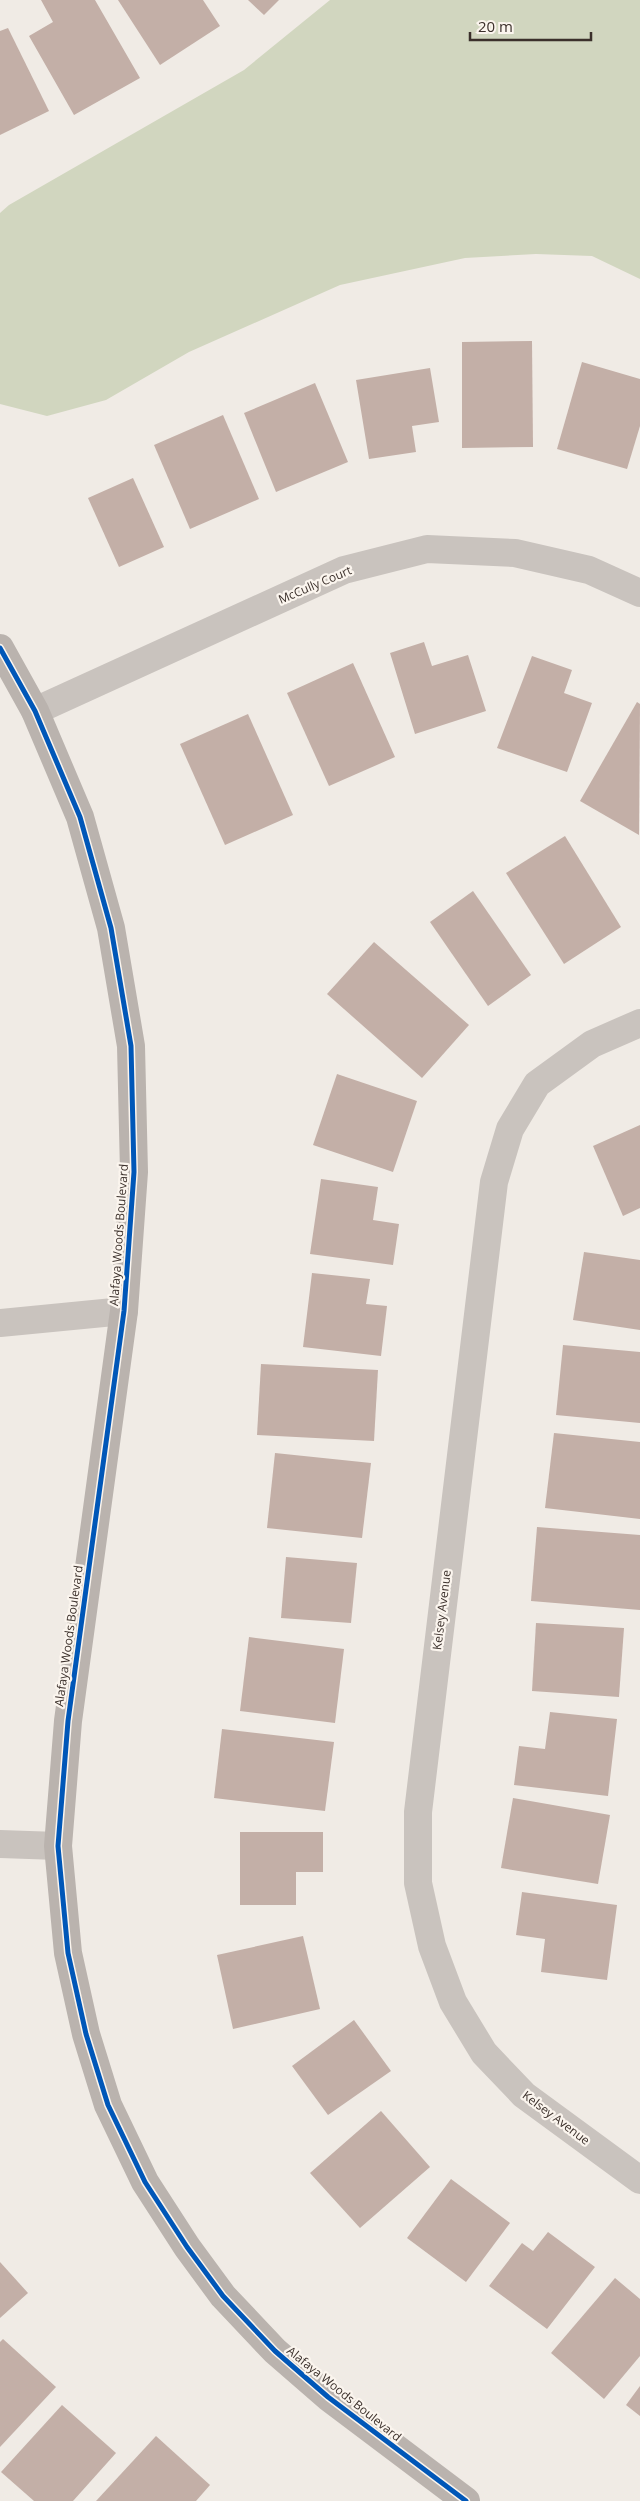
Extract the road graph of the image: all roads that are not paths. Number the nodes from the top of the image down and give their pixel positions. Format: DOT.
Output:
graph roads {
  1 [pos="640,593"];
  2 [pos="0,648"];
  3 [pos="35,712"];
  4 [pos="640,1023"];
  5 [pos="124,1311"];
  6 [pos="0,1323"];
  7 [pos="0,1844"];
  8 [pos="58,1846"];
  9 [pos="640,2180"];
  10 [pos="466,2501"];
  1 -- 3 [label="street, McCully Court"];
  2 -- 3 [label="street, Alafaya Woods Boulevard"];
  3 -- 5 [label="street, Alafaya Woods Boulevard"];
  4 -- 9 [label="street, Kelsey Avenue"];
  5 -- 6 [label="street"];
  5 -- 8 [label="street, Alafaya Woods Boulevard"];
  7 -- 8 [label="street"];
  8 -- 10 [label="street, Alafaya Woods Boulevard"];
}
